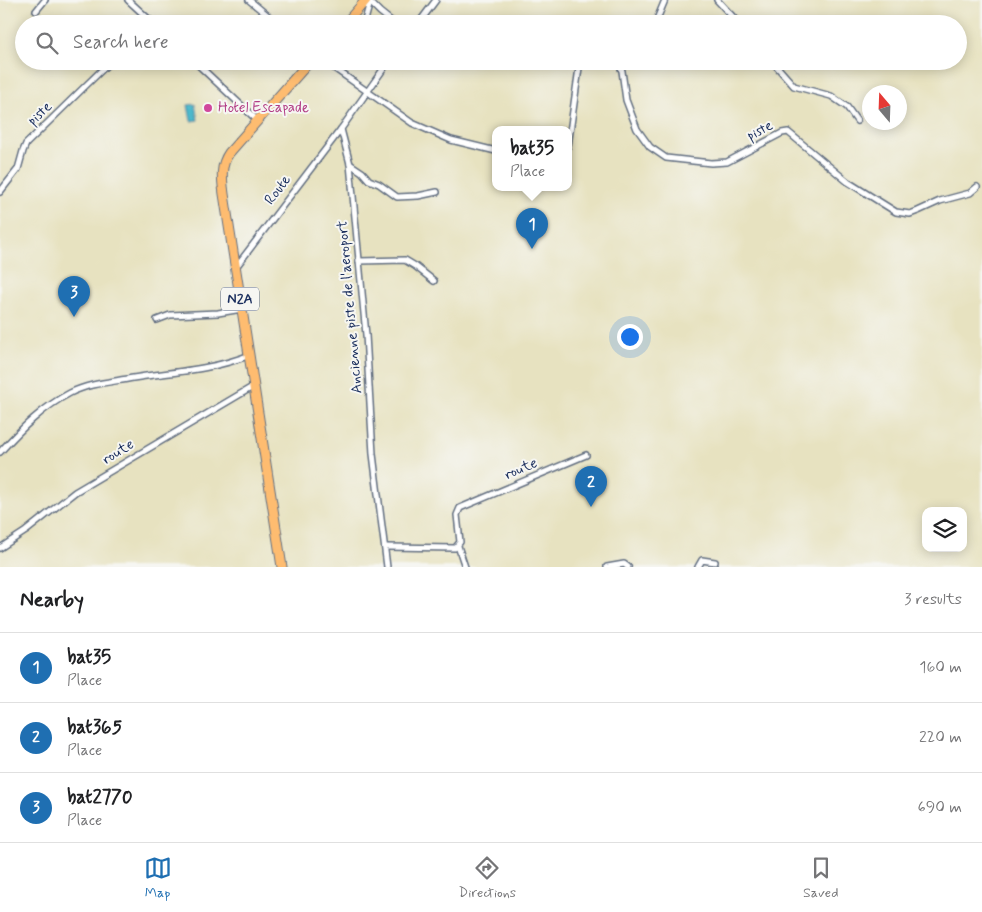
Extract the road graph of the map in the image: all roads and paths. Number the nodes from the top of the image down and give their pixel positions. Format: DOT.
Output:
graph roads {
  1 [pos="45,0"];
  2 [pos="128,0"];
  3 [pos="249,0"];
  4 [pos="436,0"];
  5 [pos="665,0"];
  6 [pos="717,0"];
  7 [pos="368,1"];
  8 [pos="36,11"];
  9 [pos="143,15"];
  10 [pos="267,15"];
  11 [pos="353,15"];
  12 [pos="366,15"];
  13 [pos="384,15"];
  14 [pos="425,15"];
  15 [pos="659,15"];
  16 [pos="731,15"];
  17 [pos="102,70"];
  18 [pos="204,70"];
  19 [pos="302,70"];
  20 [pos="336,70"];
  21 [pos="382,70"];
  22 [pos="579,70"];
  23 [pos="622,70"];
  24 [pos="780,70"];
  25 [pos="366,92"];
  26 [pos="258,121"];
  27 [pos="857,121"];
  28 [pos="571,126"];
  29 [pos="341,129"];
  30 [pos="492,149"];
  31 [pos="350,164"];
  32 [pos="978,187"];
  33 [pos="0,192"];
  34 [pos="437,192"];
  35 [pos="359,261"];
  36 [pos="236,267"];
  37 [pos="434,281"];
  38 [pos="242,309"];
  39 [pos="157,320"];
  40 [pos="250,355"];
  41 [pos="255,386"];
  42 [pos="0,452"];
  43 [pos="586,455"];
  44 [pos="458,546"];
  45 [pos="386,547"];
  46 [pos="0,548"];
  47 [pos="714,562"];
  48 [pos="282,567"];
  49 [pos="387,567"];
  50 [pos="465,567"];
  51 [pos="607,567"];
  52 [pos="628,567"];
  53 [pos="698,567"];
  1 -- 8 [label="street"];
  2 -- 9 [label="street"];
  3 -- 10 [label="street"];
  4 -- 14 [label="street"];
  5 -- 15 [label="street"];
  6 -- 16 [label="street"];
  7 -- 11 [label="highway"];
  7 -- 12 [label="street"];
  7 -- 13 [label="street"];
  17 -- 33 [label="street, piste"];
  18 -- 26 [label="street"];
  19 -- 26 [label="highway, N2A"];
  20 -- 25 [label="street"];
  21 -- 25 [label="street"];
  22 -- 28 [label="street"];
  23 -- 32 [label="street, piste"];
  24 -- 27 [label="street"];
  25 -- 29 [label="street"];
  25 -- 30 [label="street"];
  26 -- 36 [label="highway, N2A"];
  29 -- 31 [label="street, Ancienne piste de l'aeroport"];
  29 -- 36 [label="street, Route"];
  31 -- 34 [label="street"];
  31 -- 35 [label="street, Ancienne piste de l'aeroport"];
  35 -- 37 [label="street"];
  35 -- 45 [label="street, Ancienne piste de l'aeroport"];
  36 -- 38 [label="highway, N2A"];
  38 -- 39 [label="street"];
  38 -- 40 [label="highway, N2A"];
  40 -- 41 [label="highway, N2A"];
  40 -- 42 [label="street"];
  41 -- 46 [label="street, route"];
  41 -- 48 [label="highway, N2A"];
  43 -- 44 [label="street, route"];
  44 -- 45 [label="street"];
  44 -- 50 [label="street"];
  45 -- 49 [label="street, Ancienne piste de l'aeroport"];
  47 -- 53 [label="street"];
  51 -- 52 [label="street"];
}
